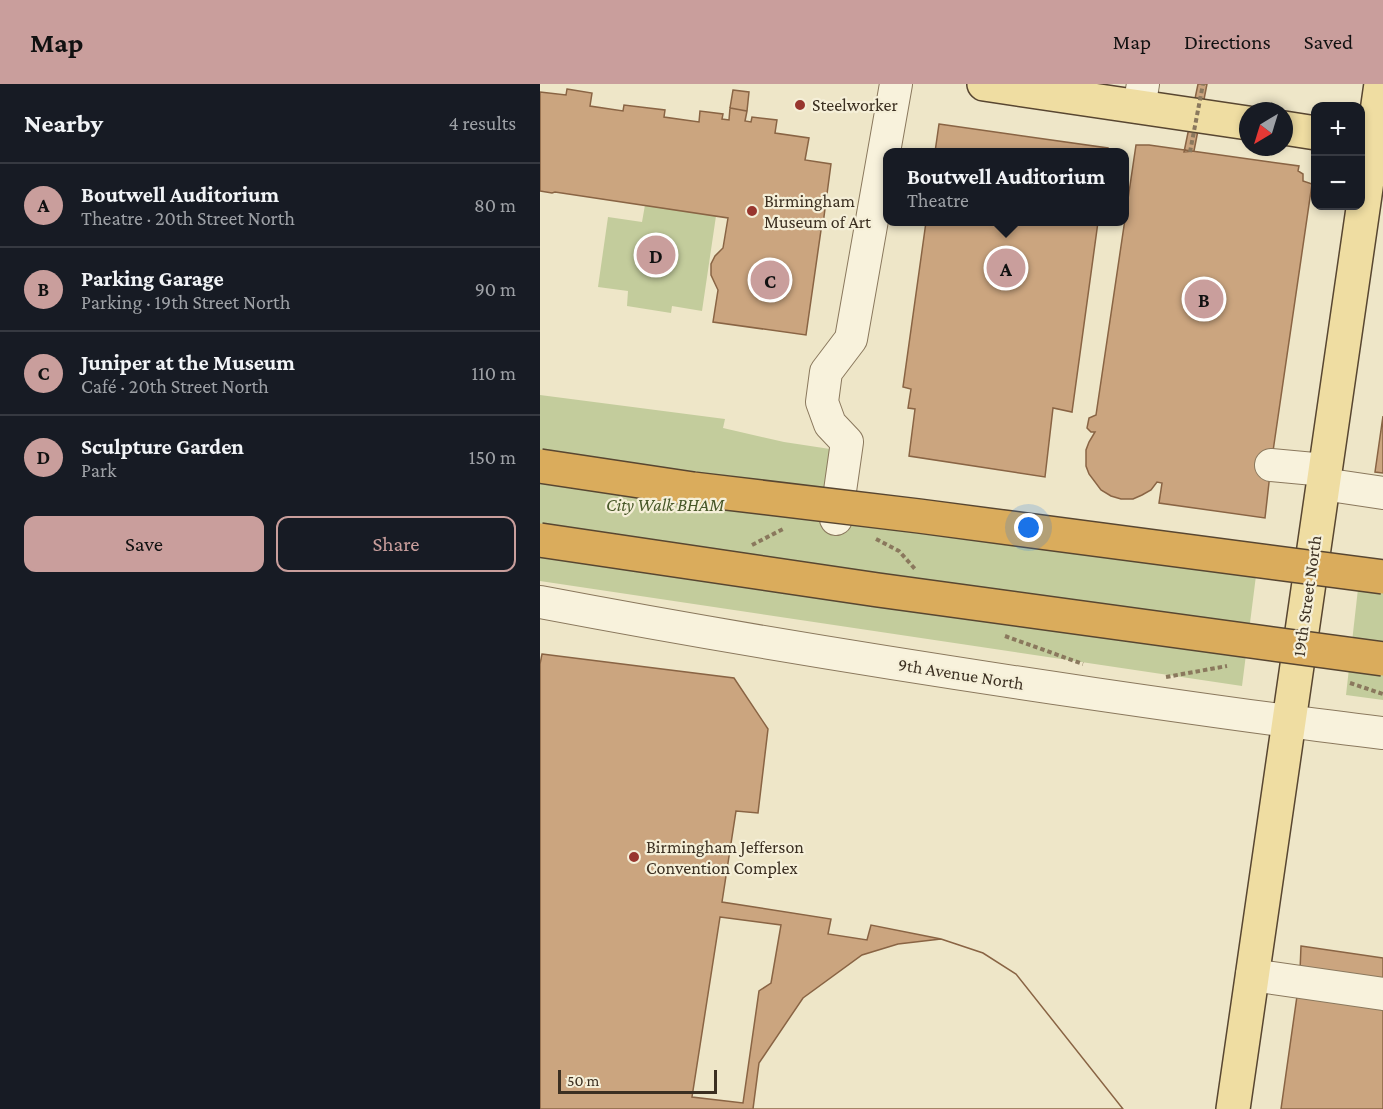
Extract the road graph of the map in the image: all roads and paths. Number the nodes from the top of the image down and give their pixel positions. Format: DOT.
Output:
graph roads {
  1 [pos="984,84"];
  2 [pos="1203,84"];
  3 [pos="1381,84"];
  4 [pos="894,95"];
  5 [pos="1141,95"];
  6 [pos="1239,121"];
  7 [pos="1293,129"];
  8 [pos="1311,132"];
  9 [pos="1372,141"];
  10 [pos="885,148"];
  11 [pos="1190,152"];
  12 [pos="883,157"];
  13 [pos="1270,465"];
  14 [pos="540,466"];
  15 [pos="1324,477"];
  16 [pos="1383,493"];
  17 [pos="836,519"];
  18 [pos="540,540"];
  19 [pos="1383,577"];
  20 [pos="540,603"];
  21 [pos="1383,658"];
  22 [pos="1343,681"];
  23 [pos="1383,694"];
  24 [pos="1288,722"];
  25 [pos="1383,733"];
  26 [pos="1252,975"];
  27 [pos="1383,994"];
  28 [pos="1233,1109"];
  1 -- 5 [label="main road"];
  2 -- 11 [label="path, bridge"];
  3 -- 9 [label="main road, 19th Street North"];
  4 -- 10 [label="street"];
  5 -- 6 [label="main road"];
  7 -- 8 [label="main road"];
  9 -- 15 [label="main road, 19th Street North"];
  12 -- 17 [label="street"];
  13 -- 15 [label="street"];
  14 -- 19 [label="highway, bridge"];
  15 -- 16 [label="street"];
  15 -- 24 [label="main road, 19th Street North"];
  18 -- 21 [label="highway, bridge"];
  20 -- 24 [label="street, 9th Avenue North"];
  22 -- 23 [label="path"];
  24 -- 25 [label="street, 9th Avenue North"];
  24 -- 26 [label="main road, 19th Street North"];
  26 -- 27 [label="street"];
  26 -- 28 [label="main road, 19th Street North"];
}
